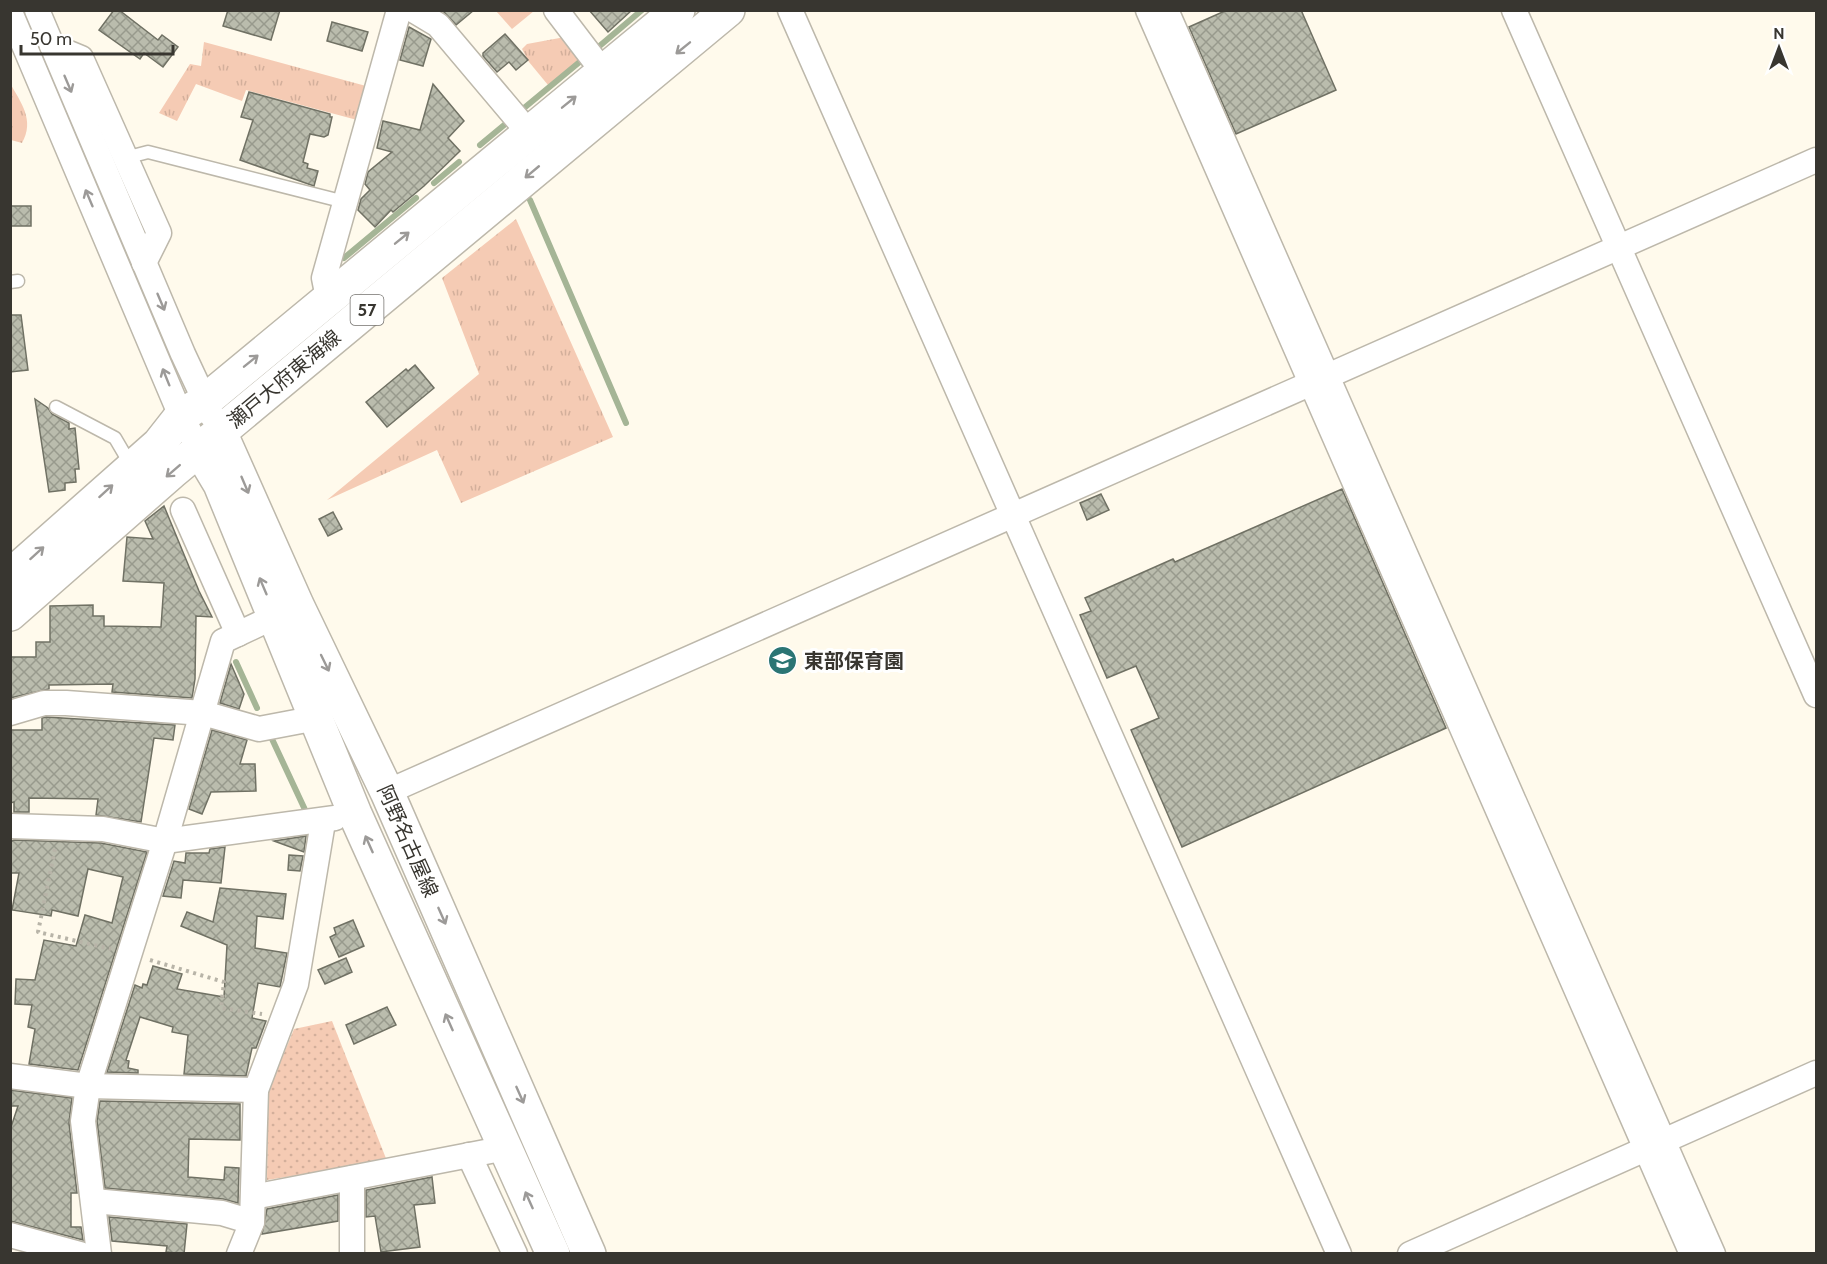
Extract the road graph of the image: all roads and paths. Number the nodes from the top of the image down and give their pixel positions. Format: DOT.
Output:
graph roads {
  1 [pos="37,10"];
  2 [pos="399,10"];
  3 [pos="413,10"];
  4 [pos="556,10"];
  5 [pos="678,10"];
  6 [pos="728,10"];
  7 [pos="790,10"];
  8 [pos="1148,10"];
  9 [pos="1167,10"];
  10 [pos="1514,10"];
  11 [pos="10,12"];
  12 [pos="52,45"];
  13 [pos="604,73"];
  14 [pos="530,134"];
  15 [pos="125,158"];
  16 [pos="1816,160"];
  17 [pos="345,202"];
  18 [pos="1618,247"];
  19 [pos="144,263"];
  20 [pos="328,298"];
  21 [pos="1318,379"];
  22 [pos="56,407"];
  23 [pos="193,409"];
  24 [pos="209,441"];
  25 [pos="132,467"];
  26 [pos="183,510"];
  27 [pos="1015,516"];
  28 [pos="10,576"];
  29 [pos="10,614"];
  30 [pos="276,616"];
  31 [pos="238,634"];
  32 [pos="1816,695"];
  33 [pos="10,713"];
  34 [pos="203,713"];
  35 [pos="317,718"];
  36 [pos="387,792"];
  37 [pos="355,814"];
  38 [pos="323,822"];
  39 [pos="10,826"];
  40 [pos="165,841"];
  41 [pos="1816,1073"];
  42 [pos="10,1076"];
  43 [pos="88,1086"];
  44 [pos="256,1090"];
  45 [pos="1655,1144"];
  46 [pos="506,1148"];
  47 [pos="469,1155"];
  48 [pos="352,1178"];
  49 [pos="252,1197"];
  50 [pos="94,1201"];
  51 [pos="252,1222"];
  52 [pos="10,1235"];
  53 [pos="80,1254"];
  54 [pos="99,1254"];
  55 [pos="239,1254"];
  56 [pos="352,1254"];
  57 [pos="515,1254"];
  58 [pos="553,1254"];
  59 [pos="590,1254"];
  60 [pos="1339,1254"];
  61 [pos="1410,1254"];
  62 [pos="1692,1254"];
  63 [pos="1713,1254"];
  1 -- 12 [label="street"];
  2 -- 17 [label="street"];
  3 -- 14 [label="street"];
  4 -- 13 [label="street"];
  5 -- 13 [label="main road, 瀬戸大府東海線 / 57"];
  6 -- 24 [label="main road, 瀬戸大府東海線 / 57, one-way"];
  7 -- 27 [label="street"];
  8 -- 21 [label="street"];
  9 -- 21 [label="street"];
  10 -- 18 [label="street"];
  23 -- 11 [label="street, one-way"];
  12 -- 15 [label="street"];
  12 -- 19 [label="street, one-way"];
  14 -- 13 [label="main road, 瀬戸大府東海線 / 57, one-way"];
  20 -- 14 [label="main road, 瀬戸大府東海線 / 57, one-way"];
  15 -- 17 [label="lane"];
  15 -- 19 [label="street"];
  16 -- 18 [label="street"];
  17 -- 20 [label="street"];
  18 -- 21 [label="street"];
  18 -- 32 [label="street"];
  19 -- 23 [label="street, one-way"];
  23 -- 20 [label="main road, 瀬戸大府東海線 / 57, one-way"];
  21 -- 27 [label="street"];
  21 -- 45 [label="street"];
  22 -- 25 [label="lane"];
  23 -- 24 [label="street"];
  23 -- 25 [label="main road, 瀬戸大府東海線 / 57"];
  24 -- 29 [label="main road, 瀬戸大府東海線 / 57, one-way"];
  30 -- 24 [label="main road, 阿野名古屋線, one-way"];
  24 -- 36 [label="main road, 阿野名古屋線, one-way"];
  28 -- 25 [label="main road, 瀬戸大府東海線 / 57, one-way"];
  26 -- 31 [label="street"];
  27 -- 36 [label="street"];
  27 -- 60 [label="street"];
  30 -- 31 [label="street"];
  30 -- 35 [label="main road, 阿野名古屋線"];
  31 -- 34 [label="street"];
  33 -- 34 [label="street"];
  34 -- 35 [label="street"];
  34 -- 40 [label="street"];
  35 -- 37 [label="main road, 阿野名古屋線"];
  36 -- 59 [label="main road, 阿野名古屋線, one-way"];
  37 -- 38 [label="street"];
  46 -- 37 [label="main road, 阿野名古屋線, one-way"];
  38 -- 40 [label="street"];
  38 -- 44 [label="street"];
  39 -- 40 [label="street"];
  40 -- 43 [label="street"];
  41 -- 45 [label="street"];
  42 -- 43 [label="street"];
  43 -- 44 [label="street"];
  43 -- 50 [label="street"];
  44 -- 49 [label="street"];
  45 -- 61 [label="street"];
  45 -- 62 [label="street"];
  45 -- 63 [label="street"];
  46 -- 47 [label="street"];
  58 -- 46 [label="main road, 阿野名古屋線, one-way"];
  47 -- 48 [label="street"];
  47 -- 57 [label="street"];
  48 -- 49 [label="street"];
  48 -- 56 [label="street"];
  49 -- 51 [label="street"];
  50 -- 51 [label="street"];
  50 -- 54 [label="street"];
  51 -- 55 [label="street"];
  52 -- 53 [label="street"];
}
